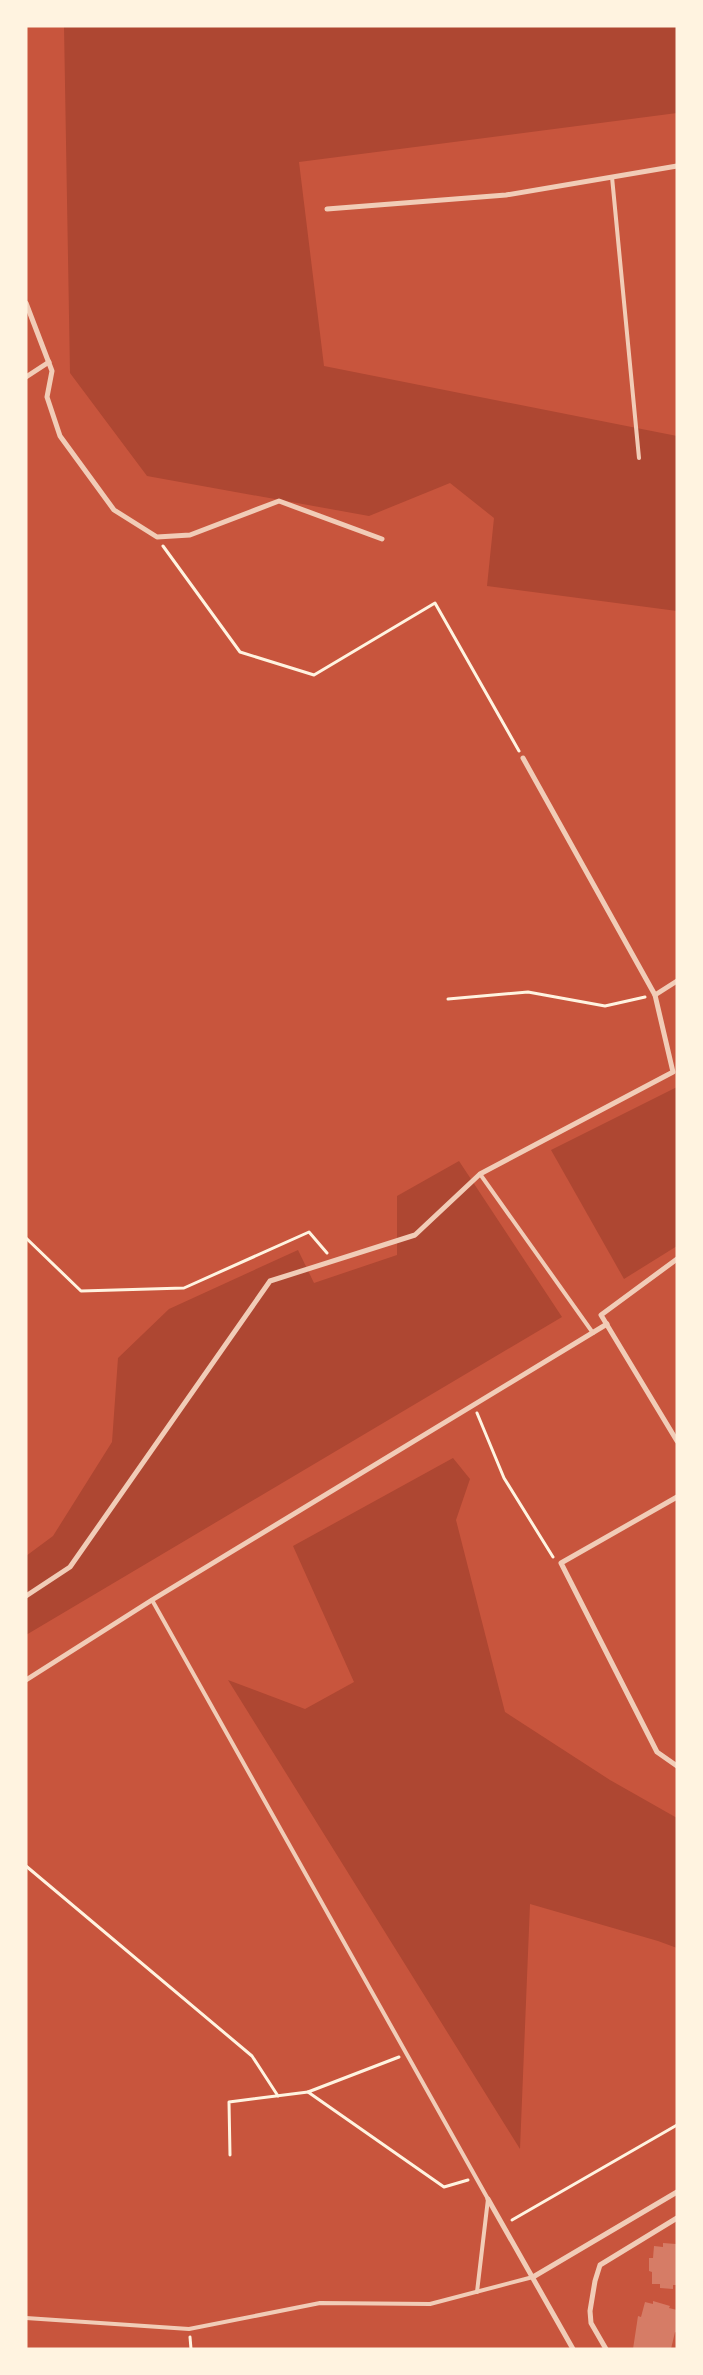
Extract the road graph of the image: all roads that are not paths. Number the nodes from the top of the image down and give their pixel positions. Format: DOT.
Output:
graph roads {
  1 [pos="677,166"];
  2 [pos="612,177"];
  3 [pos="327,209"];
  4 [pos="26,303"];
  5 [pos="49,362"];
  6 [pos="26,377"];
  7 [pos="639,458"];
  8 [pos="382,539"];
  9 [pos="523,758"];
  10 [pos="677,981"];
  11 [pos="655,995"];
  12 [pos="480,1174"];
  13 [pos="677,1259"];
  14 [pos="607,1324"];
  15 [pos="593,1333"];
  16 [pos="677,1441"];
  17 [pos="677,1497"];
  18 [pos="26,1596"];
  19 [pos="152,1600"];
  20 [pos="26,1680"];
  21 [pos="677,1766"];
  22 [pos="677,2192"];
  23 [pos="488,2200"];
  24 [pos="677,2218"];
  25 [pos="533,2277"];
  26 [pos="477,2292"];
  27 [pos="26,2318"];
  28 [pos="573,2349"];
  29 [pos="606,2349"];
  1 -- 2 [label="street"];
  2 -- 3 [label="street"];
  2 -- 7 [label="lane"];
  4 -- 5 [label="street"];
  5 -- 6 [label="street"];
  5 -- 8 [label="street"];
  9 -- 11 [label="street"];
  10 -- 11 [label="street"];
  11 -- 12 [label="street"];
  12 -- 15 [label="lane"];
  12 -- 18 [label="street"];
  13 -- 14 [label="street"];
  14 -- 15 [label="street"];
  14 -- 16 [label="street"];
  15 -- 19 [label="street"];
  17 -- 21 [label="street"];
  19 -- 20 [label="street"];
  19 -- 23 [label="lane"];
  22 -- 25 [label="street"];
  23 -- 25 [label="street"];
  23 -- 26 [label="lane"];
  24 -- 29 [label="street"];
  25 -- 26 [label="lane"];
  25 -- 28 [label="street"];
  26 -- 27 [label="lane"];
}
